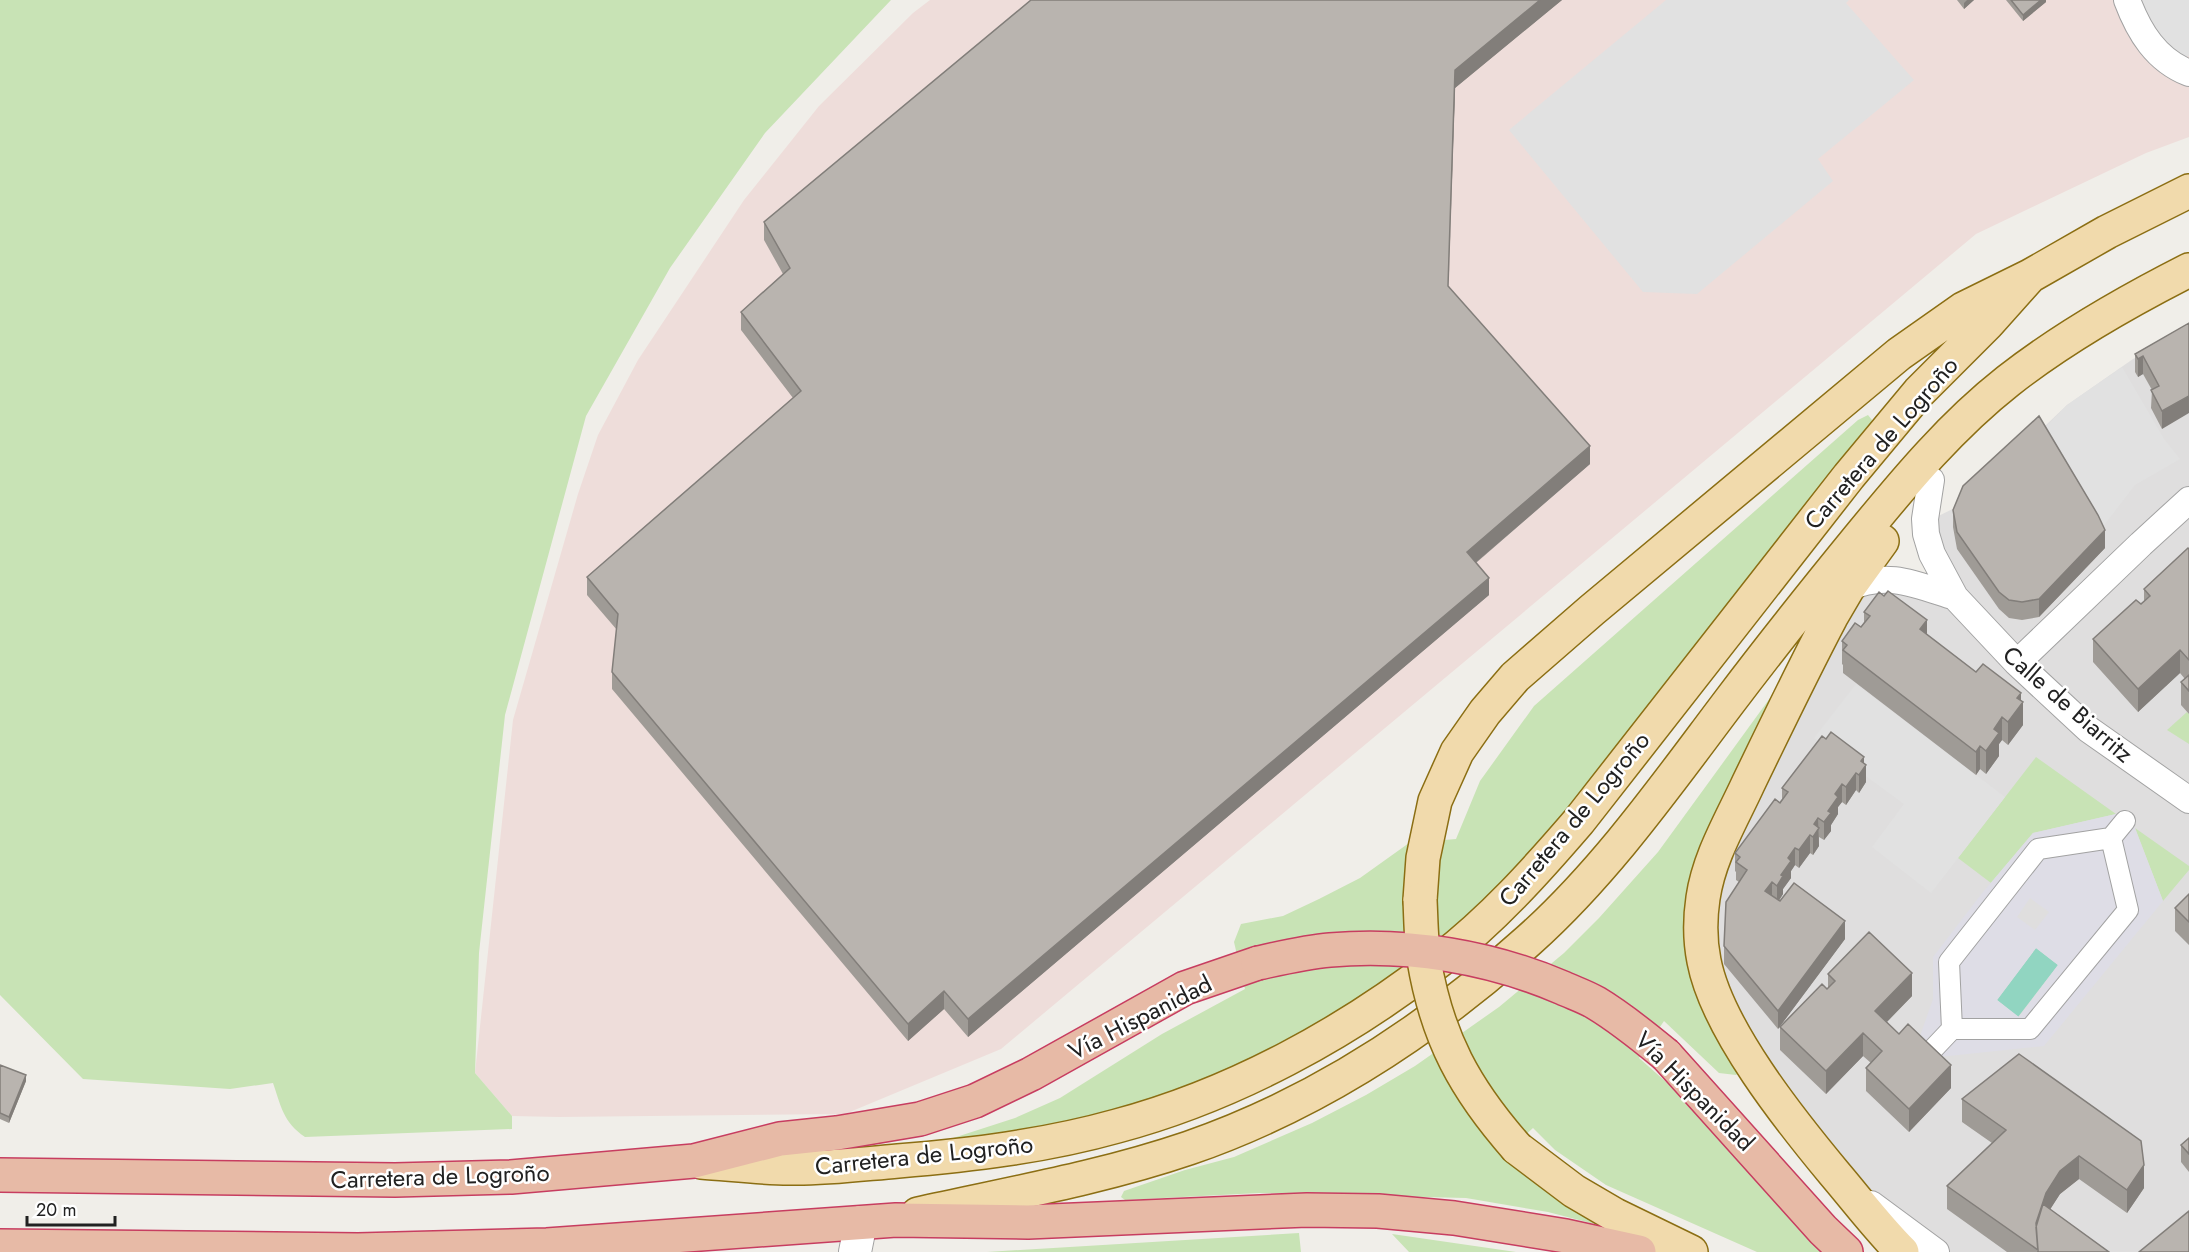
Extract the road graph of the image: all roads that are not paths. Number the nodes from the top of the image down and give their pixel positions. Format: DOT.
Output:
graph roads {
  1 [pos="2127,0"];
  2 [pos="2189,73"];
  3 [pos="2189,191"];
  4 [pos="2189,270"];
  5 [pos="2030,276"];
  6 [pos="2006,383"];
  7 [pos="1931,480"];
  8 [pos="2189,500"];
  9 [pos="1848,588"];
  10 [pos="1955,597"];
  11 [pos="2017,663"];
  12 [pos="2189,800"];
  13 [pos="2125,821"];
  14 [pos="2111,838"];
  15 [pos="1952,1029"];
  16 [pos="1933,1049"];
  17 [pos="694,1161"];
  18 [pos="1834,1172"];
  19 [pos="0,1174"];
  20 [pos="896,1220"];
  21 [pos="858,1237"];
  22 [pos="0,1246"];
  23 [pos="1640,1252"];
  24 [pos="1691,1252"];
  25 [pos="1846,1252"];
  26 [pos="1902,1252"];
  27 [pos="1936,1252"];
  1 -- 2 [label="street"];
  3 -- 5 [label="main road"];
  4 -- 6 [label="main road"];
  5 -- 17 [label="main road, Carretera de Logroño"];
  5 -- 24 [label="main road, bridge"];
  6 -- 7 [label="main road"];
  6 -- 20 [label="main road, Carretera de Logroño"];
  7 -- 9 [label="main road"];
  7 -- 10 [label="street, Calle de Biarritz"];
  8 -- 11 [label="street"];
  9 -- 10 [label="street"];
  9 -- 18 [label="main road"];
  10 -- 11 [label="street, Calle de Biarritz"];
  11 -- 12 [label="street, Calle de Biarritz"];
  13 -- 14 [label="street"];
  14 -- 15 [label="street"];
  14 -- 15 [label="street"];
  15 -- 16 [label="street"];
  17 -- 19 [label="highway, Carretera de Logroño"];
  17 -- 25 [label="highway, Vía Hispanidad, bridge"];
  18 -- 26 [label="main road"];
  18 -- 27 [label="street"];
  20 -- 21 [label="highway, Carretera de Logroño"];
  20 -- 23 [label="highway"];
  21 -- 22 [label="highway, Carretera de Logroño"];
}
